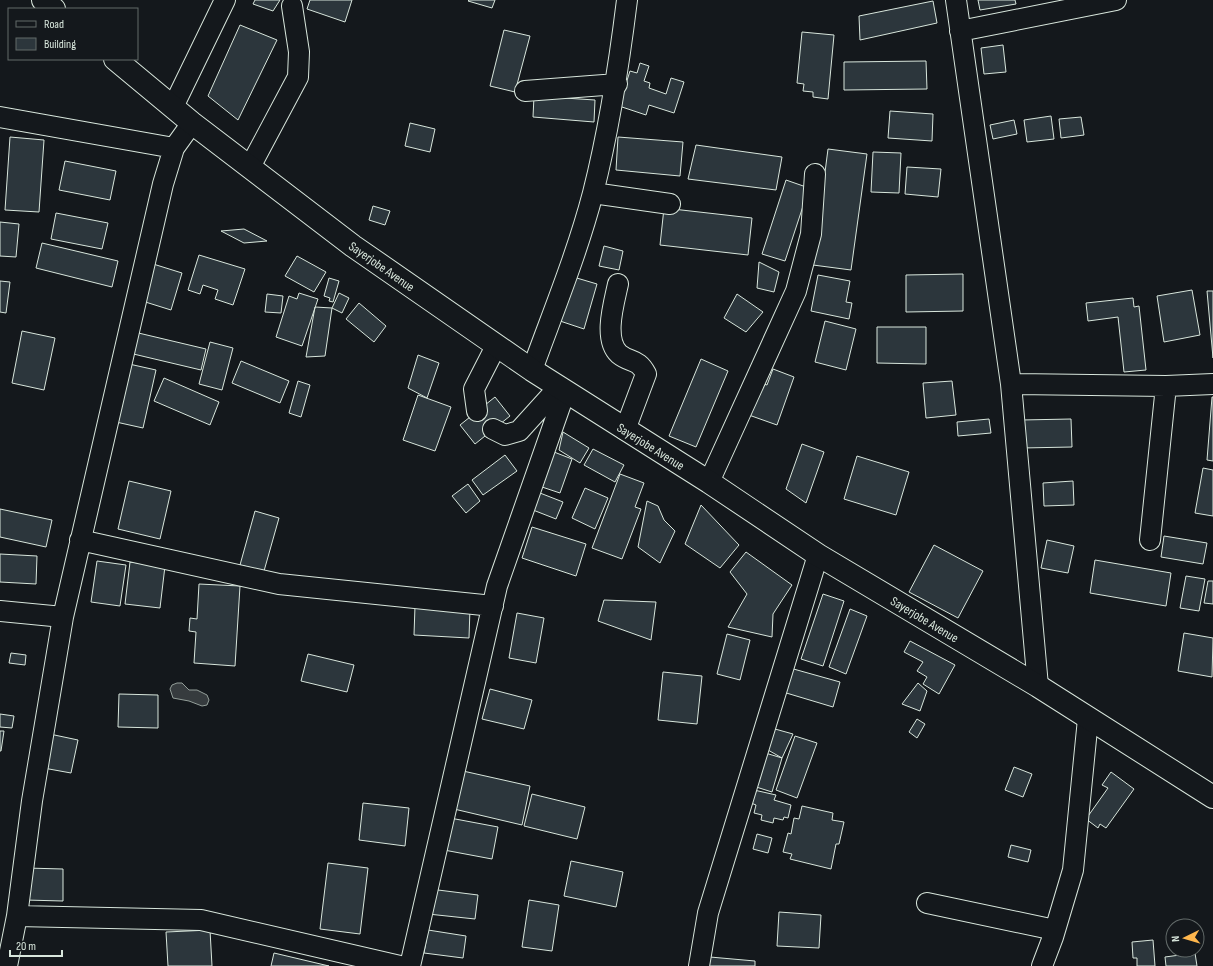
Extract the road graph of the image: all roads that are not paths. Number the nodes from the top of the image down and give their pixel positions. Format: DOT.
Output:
graph roads {
  1 [pos="43,0"];
  2 [pos="226,0"];
  3 [pos="627,0"];
  4 [pos="956,0"];
  5 [pos="1116,0"];
  6 [pos="292,6"];
  7 [pos="53,8"];
  8 [pos="960,31"];
  9 [pos="115,60"];
  10 [pos="617,84"];
  11 [pos="525,91"];
  12 [pos="173,107"];
  13 [pos="0,117"];
  14 [pos="192,123"];
  15 [pos="174,148"];
  16 [pos="250,167"];
  17 [pos="815,174"];
  18 [pos="593,194"];
  19 [pos="670,204"];
  20 [pos="618,284"];
  21 [pos="496,346"];
  22 [pos="532,370"];
  23 [pos="1012,384"];
  24 [pos="1213,384"];
  25 [pos="1166,386"];
  26 [pos="561,390"];
  27 [pos="477,411"];
  28 [pos="493,429"];
  29 [pos="625,430"];
  30 [pos="709,482"];
  31 [pos="80,540"];
  32 [pos="1150,540"];
  33 [pos="818,555"];
  34 [pos="493,606"];
  35 [pos="0,611"];
  36 [pos="63,617"];
  37 [pos="1038,686"];
  38 [pos="1088,719"];
  39 [pos="1213,796"];
  40 [pos="927,903"];
  41 [pos="17,916"];
  42 [pos="1055,930"];
  43 [pos="7,966"];
  44 [pos="400,966"];
  45 [pos="410,966"];
  46 [pos="699,966"];
  47 [pos="1042,966"];
  1 -- 7 [label="main road"];
  2 -- 12 [label="street"];
  3 -- 10 [label="street"];
  4 -- 8 [label="street"];
  5 -- 8 [label="street"];
  6 -- 16 [label="street"];
  8 -- 23 [label="street"];
  9 -- 12 [label="main road, Sayerjobe Avenue"];
  10 -- 11 [label="street"];
  10 -- 18 [label="street"];
  12 -- 14 [label="main road, Sayerjobe Avenue"];
  13 -- 15 [label="street"];
  14 -- 15 [label="street"];
  14 -- 16 [label="main road, Sayerjobe Avenue"];
  15 -- 31 [label="street"];
  16 -- 21 [label="main road, Sayerjobe Avenue"];
  17 -- 30 [label="street"];
  18 -- 19 [label="street"];
  18 -- 22 [label="street"];
  20 -- 29 [label="street"];
  21 -- 22 [label="main road, Sayerjobe Avenue"];
  21 -- 27 [label="street"];
  22 -- 26 [label="main road, Sayerjobe Avenue"];
  23 -- 25 [label="street"];
  23 -- 37 [label="street"];
  24 -- 25 [label="street"];
  25 -- 32 [label="street"];
  26 -- 28 [label="street"];
  26 -- 29 [label="main road, Sayerjobe Avenue"];
  26 -- 34 [label="street"];
  29 -- 30 [label="main road, Sayerjobe Avenue"];
  30 -- 33 [label="main road, Sayerjobe Avenue"];
  31 -- 34 [label="street"];
  31 -- 36 [label="street"];
  33 -- 37 [label="main road, Sayerjobe Avenue"];
  33 -- 46 [label="street"];
  34 -- 45 [label="street"];
  35 -- 36 [label="street"];
  36 -- 41 [label="street"];
  37 -- 38 [label="main road, Sayerjobe Avenue"];
  38 -- 39 [label="main road, Sayerjobe Avenue"];
  38 -- 42 [label="street"];
  40 -- 42 [label="street"];
  41 -- 43 [label="street"];
  41 -- 44 [label="street"];
  42 -- 47 [label="street"];
}
